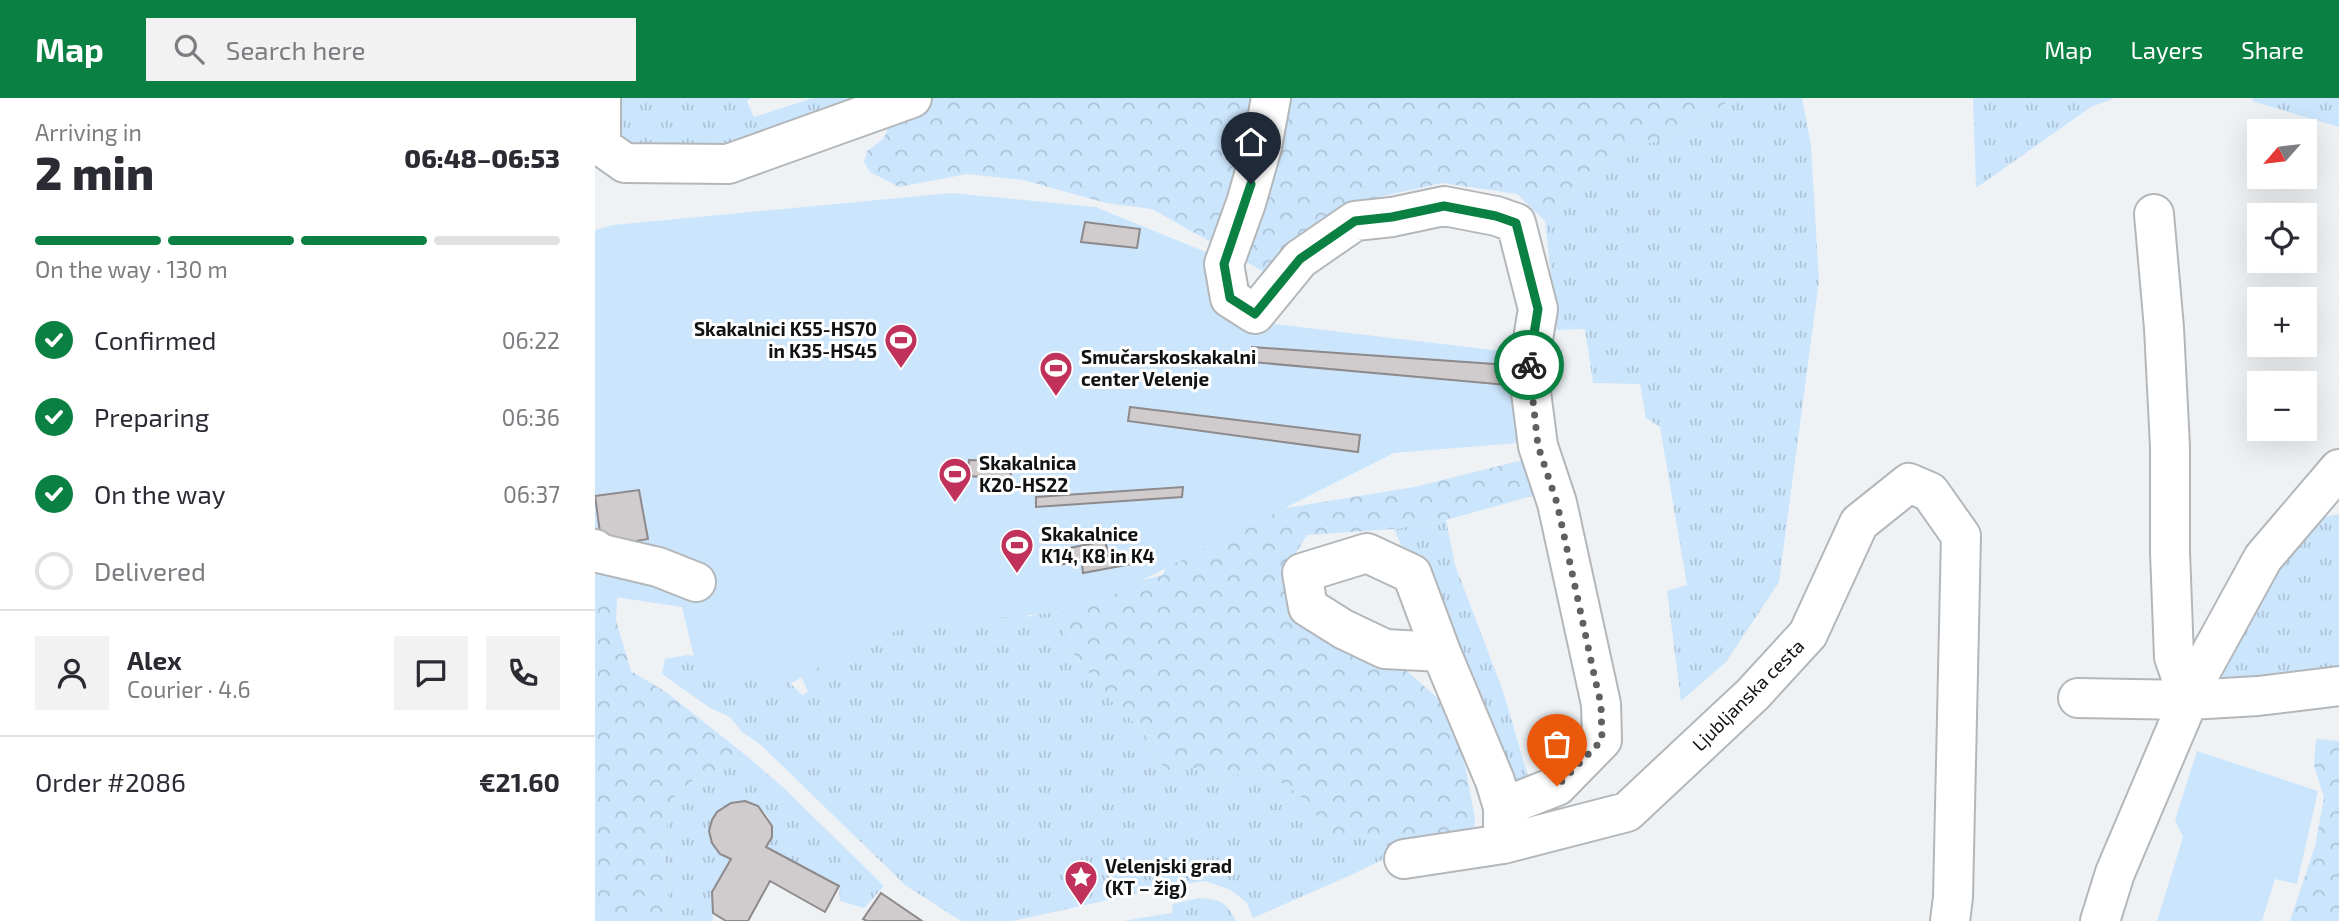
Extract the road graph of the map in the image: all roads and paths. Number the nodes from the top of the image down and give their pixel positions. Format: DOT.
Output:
graph roads {
  1 [pos="601,98"];
  2 [pos="912,98"];
  3 [pos="1271,98"];
  4 [pos="598,150"];
  5 [pos="2154,214"];
  6 [pos="2339,469"];
  7 [pos="595,549"];
  8 [pos="696,582"];
  9 [pos="1441,652"];
  10 [pos="2339,686"];
  11 [pos="2078,698"];
  12 [pos="2189,700"];
  13 [pos="1503,807"];
  14 [pos="1503,844"];
  15 [pos="1404,859"];
  16 [pos="1949,921"];
  17 [pos="2100,921"];
  1 -- 4 [label="street"];
  2 -- 4 [label="street"];
  3 -- 13 [label="street"];
  5 -- 12 [label="street"];
  6 -- 12 [label="street"];
  7 -- 8 [label="street"];
  9 -- 13 [label="street"];
  10 -- 12 [label="street"];
  11 -- 12 [label="street"];
  12 -- 17 [label="street"];
  13 -- 14 [label="street"];
  14 -- 15 [label="street, Ljubljanska cesta"];
  14 -- 16 [label="street, Ljubljanska cesta"];
}
